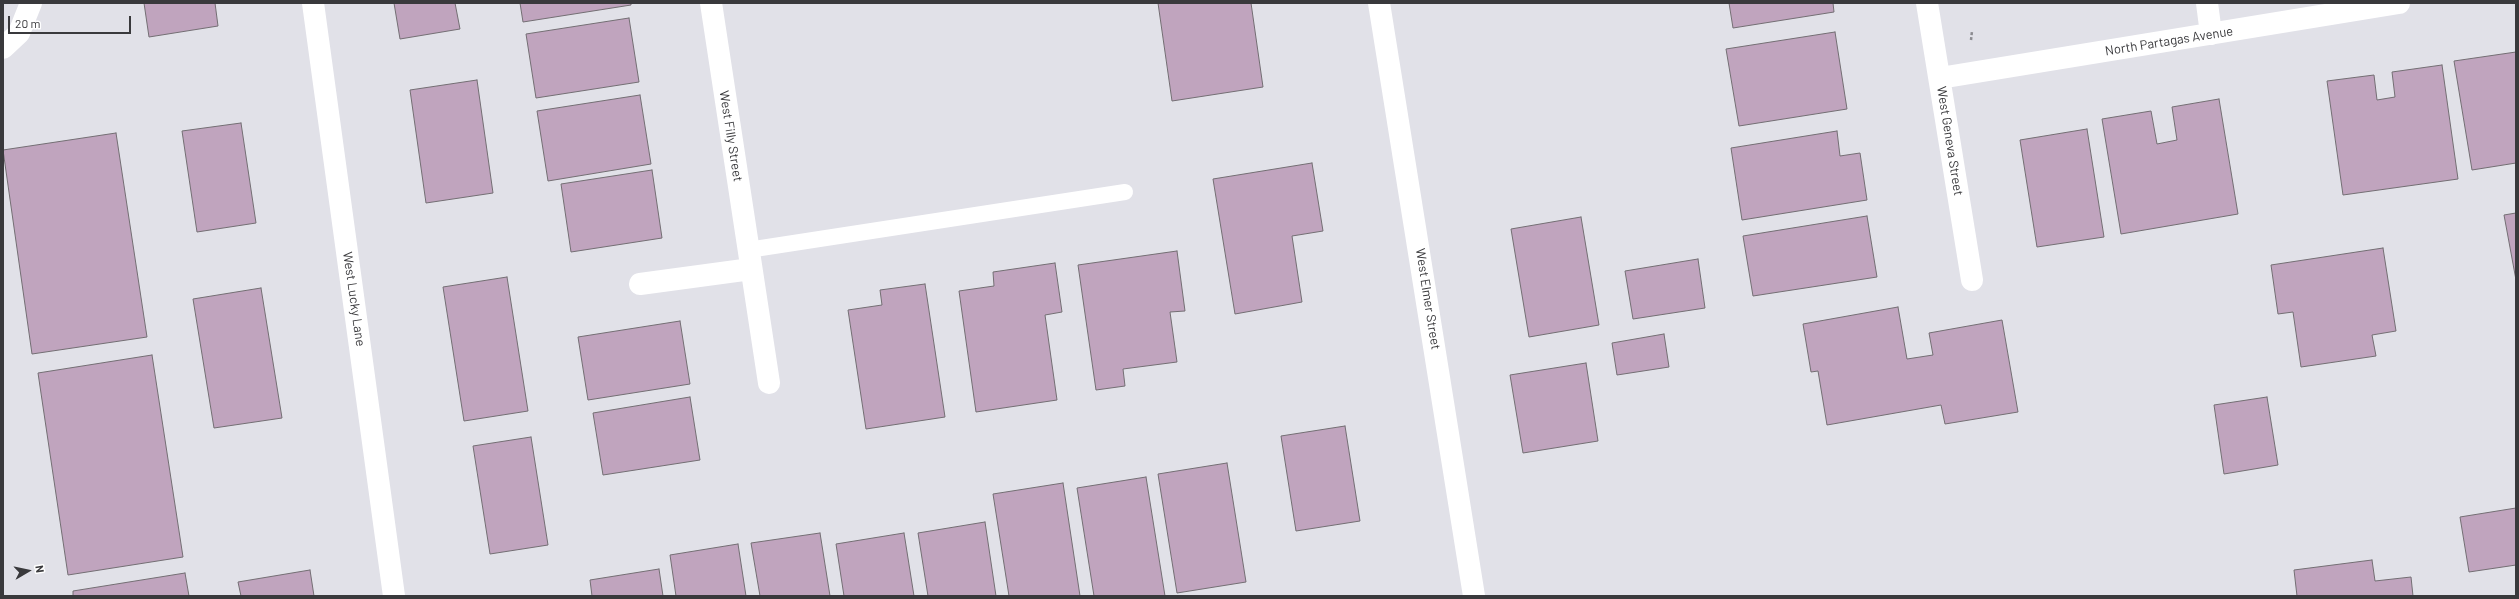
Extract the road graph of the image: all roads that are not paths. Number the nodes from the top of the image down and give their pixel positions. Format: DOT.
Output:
graph roads {
  1 [pos="31,3"];
  2 [pos="313,3"];
  3 [pos="711,3"];
  4 [pos="1379,3"];
  5 [pos="1927,3"];
  6 [pos="2207,3"];
  7 [pos="2399,3"];
  8 [pos="2212,34"];
  9 [pos="3,48"];
  10 [pos="1940,78"];
  11 [pos="1125,192"];
  12 [pos="750,260"];
  13 [pos="1972,280"];
  14 [pos="640,284"];
  15 [pos="769,383"];
  16 [pos="394,596"];
  17 [pos="1474,596"];
  1 -- 9 [label="street"];
  2 -- 16 [label="street, West Lucky Lane"];
  3 -- 12 [label="street, West Filly Street"];
  4 -- 17 [label="street, West Elmer Street"];
  5 -- 10 [label="street, West Geneva Street"];
  6 -- 8 [label="street"];
  7 -- 8 [label="street, North Partagas Avenue"];
  8 -- 10 [label="street, North Partagas Avenue"];
  10 -- 13 [label="street, West Geneva Street"];
  11 -- 12 [label="lane"];
  12 -- 14 [label="street"];
  12 -- 15 [label="street, West Filly Street"];
}
